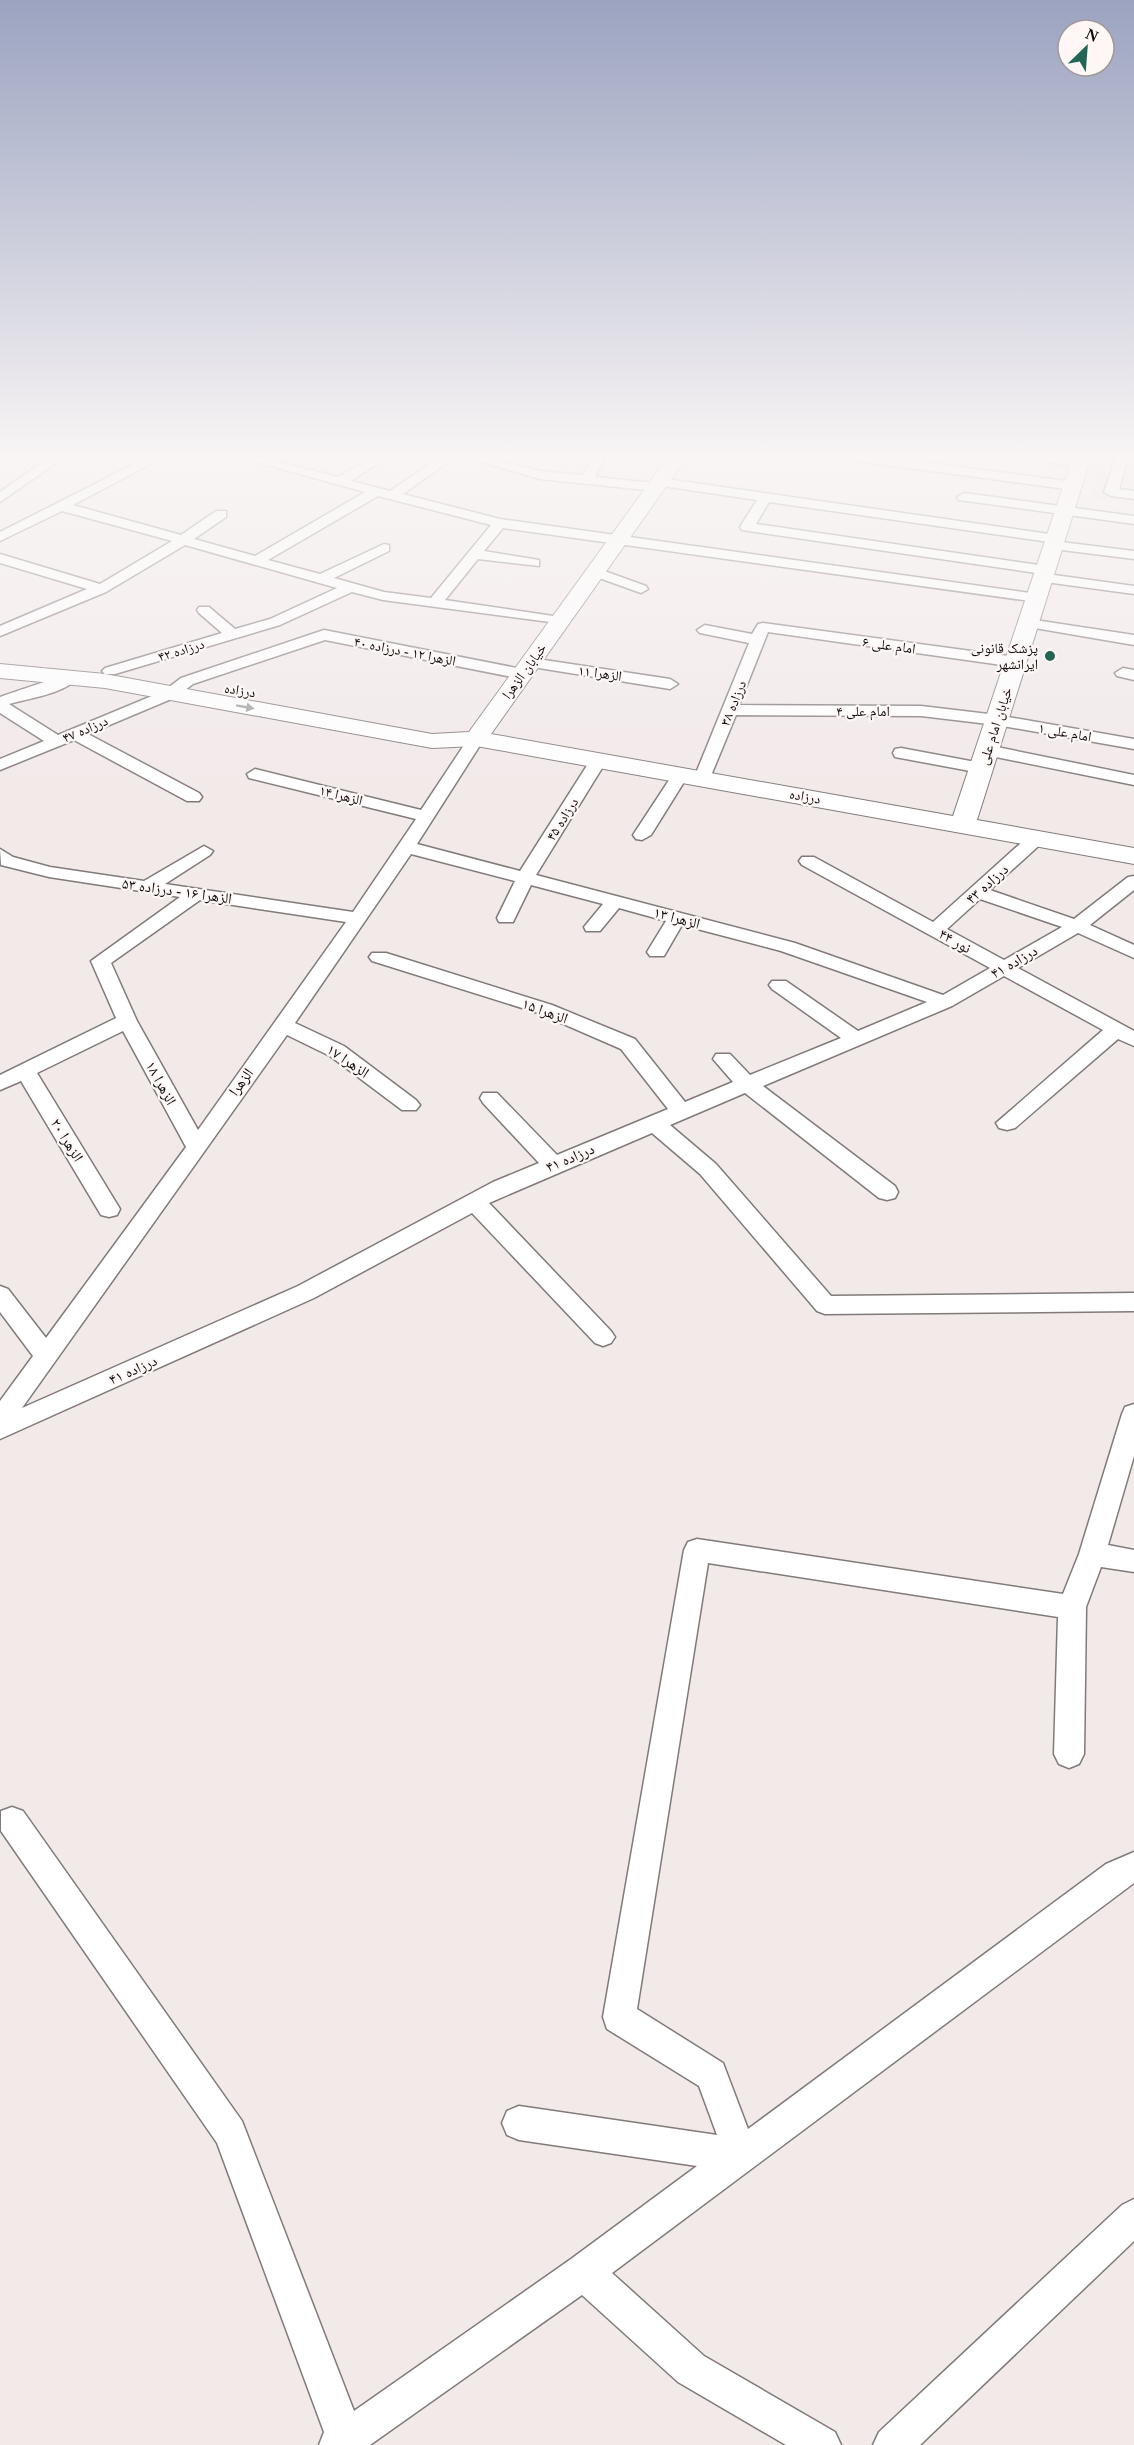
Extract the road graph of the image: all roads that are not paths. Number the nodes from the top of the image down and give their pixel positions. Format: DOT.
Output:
graph roads {
  1 [pos="43,571"];
  2 [pos="131,571"];
  3 [pos="292,571"];
  4 [pos="337,571"];
  5 [pos="461,571"];
  6 [pos="932,571"];
  7 [pos="984,571"];
  8 [pos="1046,571"];
  9 [pos="596,572"];
  10 [pos="321,579"];
  11 [pos="1042,582"];
  12 [pos="351,587"];
  13 [pos="101,589"];
  14 [pos="641,589"];
  15 [pos="1134,590"];
  16 [pos="435,603"];
  17 [pos="204,610"];
  18 [pos="560,621"];
  19 [pos="1028,623"];
  20 [pos="4,626"];
  21 [pos="705,630"];
  22 [pos="760,633"];
  23 [pos="232,634"];
  24 [pos="1134,640"];
  25 [pos="0,661"];
  26 [pos="1016,662"];
  27 [pos="526,669"];
  28 [pos="0,671"];
  29 [pos="110,671"];
  30 [pos="71,677"];
  31 [pos="670,684"];
  32 [pos="178,687"];
  33 [pos="0,704"];
  34 [pos="729,710"];
  35 [pos="997,720"];
  36 [pos="74,733"];
  37 [pos="476,739"];
  38 [pos="56,741"];
  39 [pos="1134,744"];
  40 [pos="901,753"];
  41 [pos="984,759"];
  42 [pos="599,760"];
  43 [pos="0,765"];
  44 [pos="255,774"];
  45 [pos="692,776"];
  46 [pos="1134,780"];
  47 [pos="193,797"];
  48 [pos="427,817"];
  49 [pos="963,824"];
  50 [pos="642,835"];
  51 [pos="1038,837"];
  52 [pos="406,847"];
  53 [pos="204,851"];
  54 [pos="0,854"];
  55 [pos="1134,855"];
  56 [pos="808,861"];
  57 [pos="525,878"];
  58 [pos="1134,881"];
  59 [pos="147,887"];
  60 [pos="977,892"];
  61 [pos="197,894"];
  62 [pos="615,902"];
  63 [pos="358,918"];
  64 [pos="506,918"];
  65 [pos="677,918"];
  66 [pos="1077,926"];
  67 [pos="593,927"];
  68 [pos="935,930"];
  69 [pos="657,952"];
  70 [pos="1134,952"];
  71 [pos="379,957"];
  72 [pos="1004,968"];
  73 [pos="779,985"];
  74 [pos="945,1002"];
  75 [pos="127,1021"];
  76 [pos="282,1024"];
  77 [pos="1125,1034"];
  78 [pos="856,1039"];
  79 [pos="723,1059"];
  80 [pos="25,1071"];
  81 [pos="0,1083"];
  82 [pos="747,1084"];
  83 [pos="490,1098"];
  84 [pos="409,1105"];
  85 [pos="681,1112"];
  86 [pos="654,1123"];
  87 [pos="1007,1124"];
  88 [pos="196,1146"];
  89 [pos="554,1165"];
  90 [pos="887,1192"];
  91 [pos="474,1201"];
  92 [pos="109,1209"];
  93 [pos="0,1295"];
  94 [pos="1134,1302"];
  95 [pos="603,1337"];
  96 [pos="46,1355"];
  97 [pos="1134,1414"];
  98 [pos="0,1420"];
  99 [pos="0,1429"];
  100 [pos="1092,1554"];
  101 [pos="1134,1561"];
  102 [pos="1072,1607"];
  103 [pos="1069,1754"];
  104 [pos="12,1821"];
  105 [pos="1134,1867"];
  106 [pos="519,2123"];
  107 [pos="742,2156"];
  108 [pos="1134,2217"];
  109 [pos="584,2272"];
  110 [pos="342,2442"];
  111 [pos="822,2445"];
  112 [pos="892,2445"];
  1 -- 13 [label="street"];
  2 -- 13 [label="street"];
  3 -- 10 [label="street"];
  4 -- 10 [label="street"];
  5 -- 16 [label="street"];
  6 -- 11 [label="street"];
  7 -- 11 [label="street"];
  8 -- 11 [label="street, خیابان امام علی"];
  9 -- 14 [label="street"];
  9 -- 18 [label="street, خیابان الزهرا"];
  10 -- 12 [label="street"];
  11 -- 15 [label="street"];
  11 -- 19 [label="street, خیابان امام علی"];
  12 -- 16 [label="street"];
  12 -- 23 [label="street, درزاده ۴۲"];
  13 -- 20 [label="street"];
  16 -- 18 [label="street"];
  17 -- 23 [label="street"];
  18 -- 27 [label="street, خیابان الزهرا"];
  19 -- 24 [label="street"];
  19 -- 26 [label="street, خیابان امام علی"];
  21 -- 22 [label="street, امام علی ۶"];
  22 -- 26 [label="street, امام علی ۶"];
  22 -- 34 [label="street, درزاده ۳۸"];
  23 -- 29 [label="street, درزاده ۴۲"];
  25 -- 29 [label="street, درزاده"];
  26 -- 35 [label="street, خیابان امام علی"];
  27 -- 31 [label="street, الزهرا ۱۱"];
  27 -- 32 [label="street, الزهرا ۱۲ - درزاده ۴۰"];
  27 -- 37 [label="street, خیابان الزهرا"];
  28 -- 30 [label="street, درزاده"];
  29 -- 32 [label="street, درزاده"];
  30 -- 32 [label="street, درزاده"];
  30 -- 33 [label="street"];
  32 -- 36 [label="street, درزاده ۴۷"];
  32 -- 37 [label="street, درزاده"];
  33 -- 38 [label="street"];
  34 -- 35 [label="street, امام علی ۴"];
  34 -- 45 [label="street, درزاده ۳۸"];
  35 -- 39 [label="street, امام علی ۱"];
  35 -- 41 [label="street, خیابان امام علی"];
  36 -- 38 [label="street, درزاده ۴۷"];
  36 -- 47 [label="street"];
  37 -- 42 [label="street, درزاده"];
  37 -- 48 [label="street, الزهرا"];
  38 -- 43 [label="street, درزاده ۴۷"];
  40 -- 41 [label="street"];
  41 -- 46 [label="street"];
  41 -- 49 [label="street, خیابان امام علی"];
  42 -- 45 [label="street, درزاده"];
  42 -- 57 [label="street, درزاده ۴۵"];
  44 -- 48 [label="street, الزهرا ۱۴"];
  45 -- 49 [label="street, درزاده"];
  45 -- 50 [label="street, درزاده ۳۸"];
  48 -- 52 [label="street, الزهرا"];
  49 -- 51 [label="street, درزاده"];
  51 -- 55 [label="street, درزاده"];
  51 -- 60 [label="street, درزاده ۴۳"];
  52 -- 57 [label="street, الزهرا ۱۳"];
  52 -- 63 [label="street, الزهرا"];
  53 -- 59 [label="street"];
  54 -- 59 [label="street, الزهرا ۱۶ - درزاده ۵۳"];
  56 -- 68 [label="street, نور ۴۴"];
  57 -- 62 [label="street, الزهرا ۱۳"];
  57 -- 64 [label="street, درزاده ۴۵"];
  58 -- 66 [label="street, درزاده ۴۱"];
  59 -- 61 [label="street, الزهرا ۱۶ - درزاده ۵۳"];
  60 -- 66 [label="street"];
  60 -- 68 [label="street, درزاده ۴۳"];
  61 -- 63 [label="street, الزهرا ۱۶ - درزاده ۵۳"];
  61 -- 75 [label="street, الزهرا ۱۸"];
  62 -- 65 [label="street, الزهرا ۱۳"];
  62 -- 67 [label="street"];
  63 -- 76 [label="street, الزهرا"];
  65 -- 69 [label="street"];
  65 -- 74 [label="street, الزهرا ۱۳"];
  66 -- 70 [label="street"];
  66 -- 72 [label="street, درزاده ۴۱"];
  68 -- 72 [label="street, نور ۴۴"];
  71 -- 85 [label="street, الزهرا ۱۵"];
  72 -- 74 [label="street, درزاده ۴۱"];
  72 -- 77 [label="street, نور ۴۴"];
  73 -- 78 [label="street"];
  74 -- 78 [label="street, درزاده ۴۱"];
  75 -- 80 [label="street"];
  75 -- 88 [label="street, الزهرا ۱۸"];
  76 -- 84 [label="street, الزهرا ۱۷"];
  76 -- 88 [label="street, الزهرا"];
  77 -- 87 [label="street"];
  78 -- 82 [label="street, درزاده ۴۱"];
  79 -- 82 [label="street"];
  80 -- 81 [label="street"];
  80 -- 92 [label="street, الزهرا ۲۰"];
  82 -- 85 [label="street, درزاده ۴۱"];
  82 -- 90 [label="street"];
  83 -- 89 [label="street"];
  85 -- 86 [label="street, درزاده ۴۱"];
  86 -- 89 [label="street, درزاده ۴۱"];
  86 -- 94 [label="street"];
  88 -- 96 [label="street, الزهرا"];
  89 -- 91 [label="street, درزاده ۴۱"];
  91 -- 95 [label="street"];
  91 -- 99 [label="street, درزاده ۴۱"];
  93 -- 96 [label="street"];
  96 -- 98 [label="street, الزهرا"];
  97 -- 100 [label="street"];
  100 -- 101 [label="street"];
  100 -- 102 [label="street"];
  102 -- 103 [label="street"];
  102 -- 107 [label="street"];
  104 -- 110 [label="street"];
  105 -- 107 [label="street"];
  106 -- 107 [label="street"];
  107 -- 109 [label="street"];
  108 -- 112 [label="street"];
  109 -- 110 [label="street"];
  109 -- 111 [label="street"];
}
